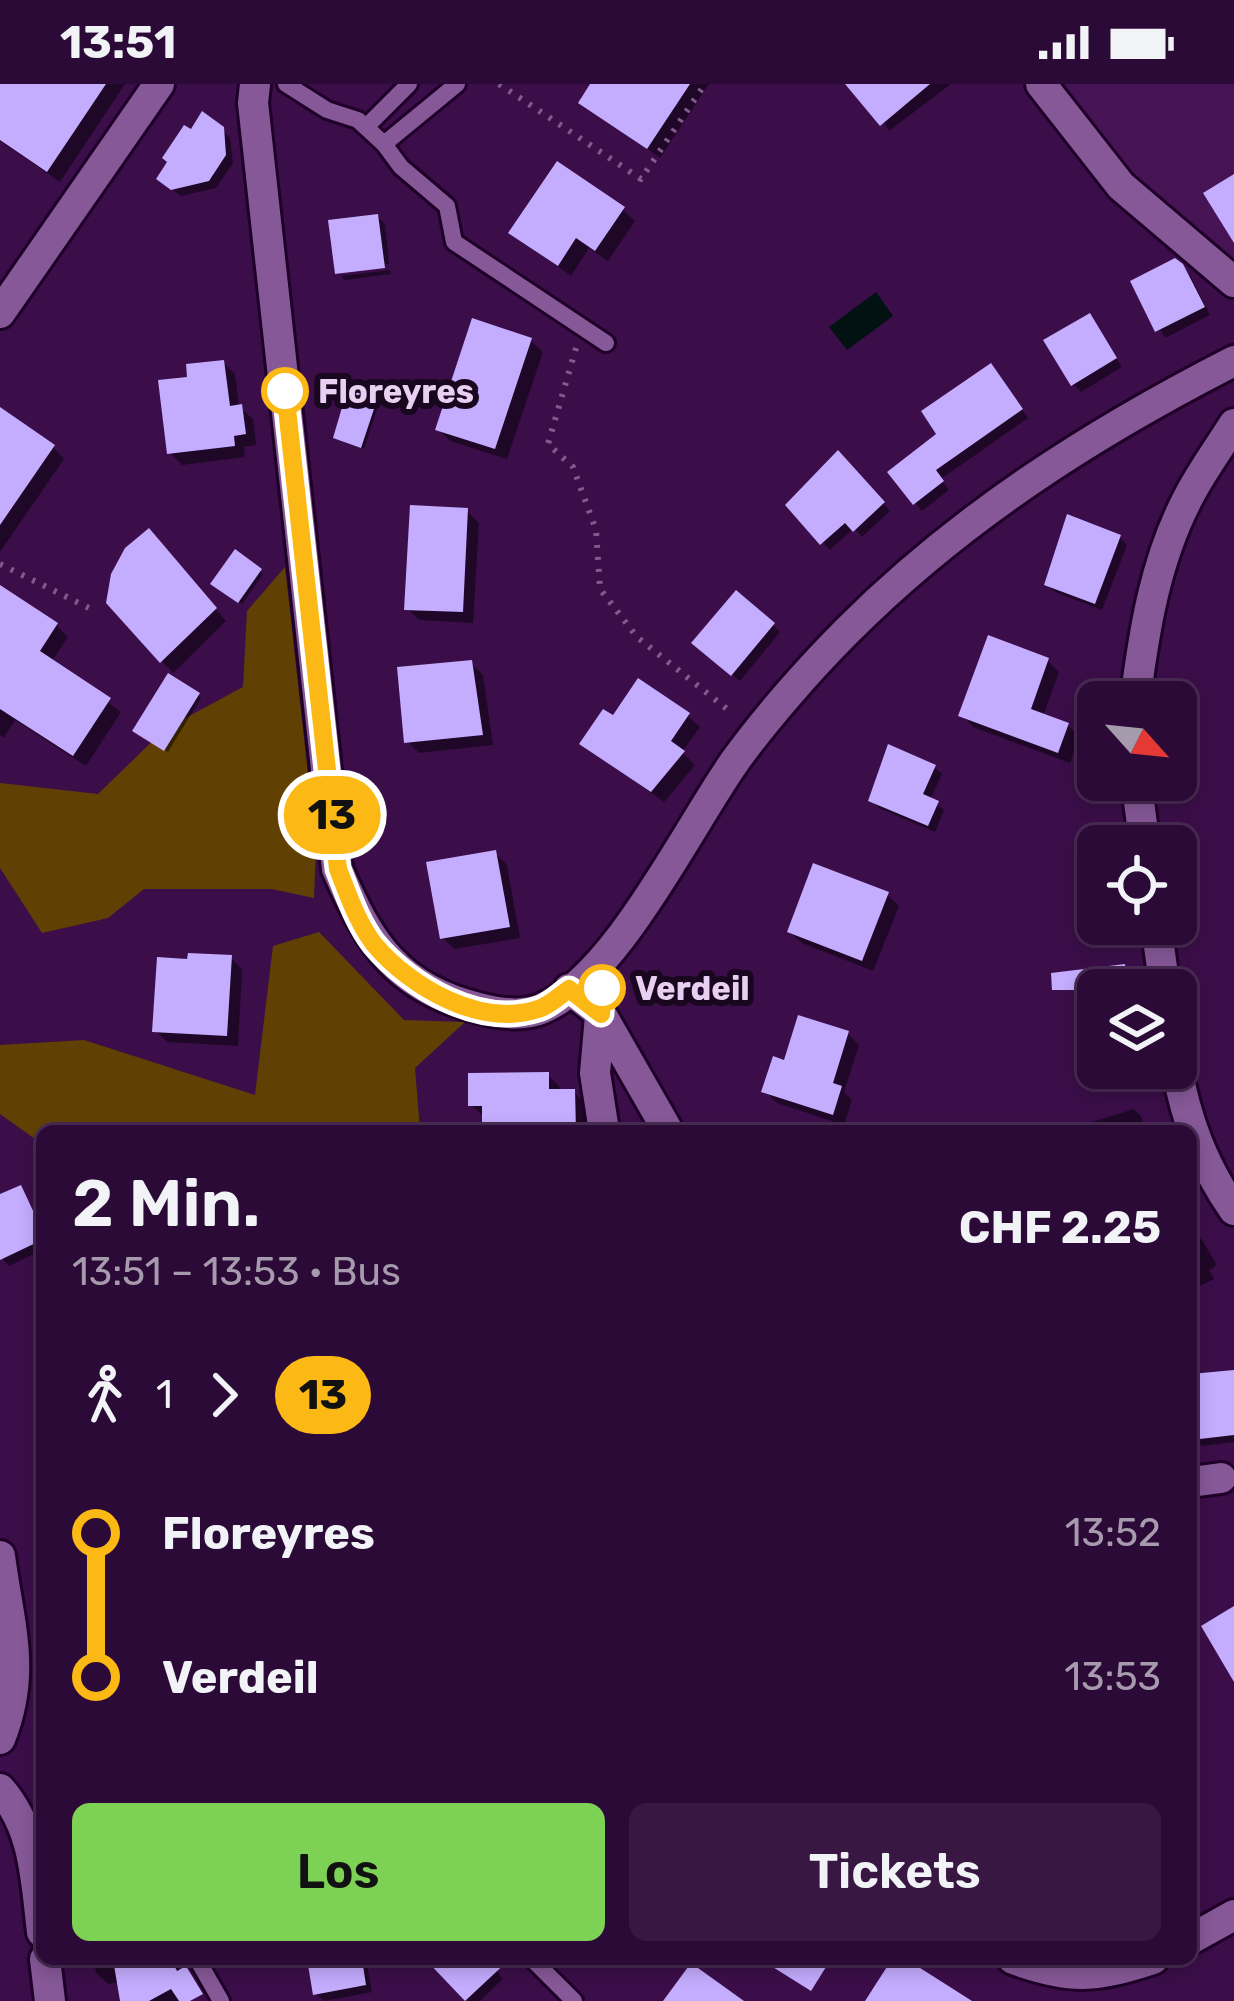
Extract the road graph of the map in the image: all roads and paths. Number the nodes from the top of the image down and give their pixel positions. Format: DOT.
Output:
graph roads {
  1 [pos="158,84"];
  2 [pos="255,84"];
  3 [pos="286,84"];
  4 [pos="409,84"];
  5 [pos="457,84"];
  6 [pos="499,84"];
  7 [pos="705,84"];
  8 [pos="1041,84"];
  9 [pos="366,127"];
  10 [pos="384,144"];
  11 [pos="1234,282"];
  12 [pos="0,313"];
  13 [pos="582,328"];
  14 [pos="606,343"];
  15 [pos="1234,361"];
  16 [pos="1234,424"];
  17 [pos="0,563"];
  18 [pos="95,611"];
  19 [pos="1138,681"];
  20 [pos="759,734"];
  21 [pos="604,962"];
  22 [pos="569,989"];
  23 [pos="601,1014"];
  24 [pos="1180,1089"];
  25 [pos="603,1125"];
  26 [pos="665,1125"];
  27 [pos="1188,1125"];
  28 [pos="1197,1144"];
  29 [pos="1234,1210"];
  30 [pos="0,1556"];
  31 [pos="0,1738"];
  32 [pos="20,1802"];
  33 [pos="36,1881"];
  34 [pos="1234,1916"];
  35 [pos="1197,1936"];
  36 [pos="46,1965"];
  37 [pos="200,1965"];
  38 [pos="538,1965"];
  39 [pos="1034,1965"];
  40 [pos="1133,1965"];
  41 [pos="50,2001"];
  42 [pos="221,2001"];
  43 [pos="574,2001"];
  1 -- 12 [label="street"];
  2 -- 22 [label="street"];
  3 -- 9 [label="lane"];
  4 -- 9 [label="lane"];
  5 -- 10 [label="lane"];
  6 -- 7 [label="path"];
  8 -- 11 [label="street"];
  9 -- 10 [label="lane"];
  10 -- 13 [label="lane"];
  13 -- 14 [label="lane"];
  13 -- 20 [label="path"];
  15 -- 20 [label="street"];
  16 -- 19 [label="street"];
  17 -- 18 [label="path"];
  20 -- 21 [label="street"];
  21 -- 22 [label="street"];
  21 -- 23 [label="street"];
  22 -- 23 [label="street"];
  23 -- 25 [label="street"];
  23 -- 26 [label="street"];
  24 -- 27 [label="street"];
  28 -- 29 [label="street"];
  30 -- 31 [label="street"];
  32 -- 33 [label="street"];
  34 -- 35 [label="street"];
  36 -- 41 [label="street"];
  37 -- 42 [label="lane"];
  38 -- 43 [label="lane"];
  39 -- 40 [label="street"];
}
